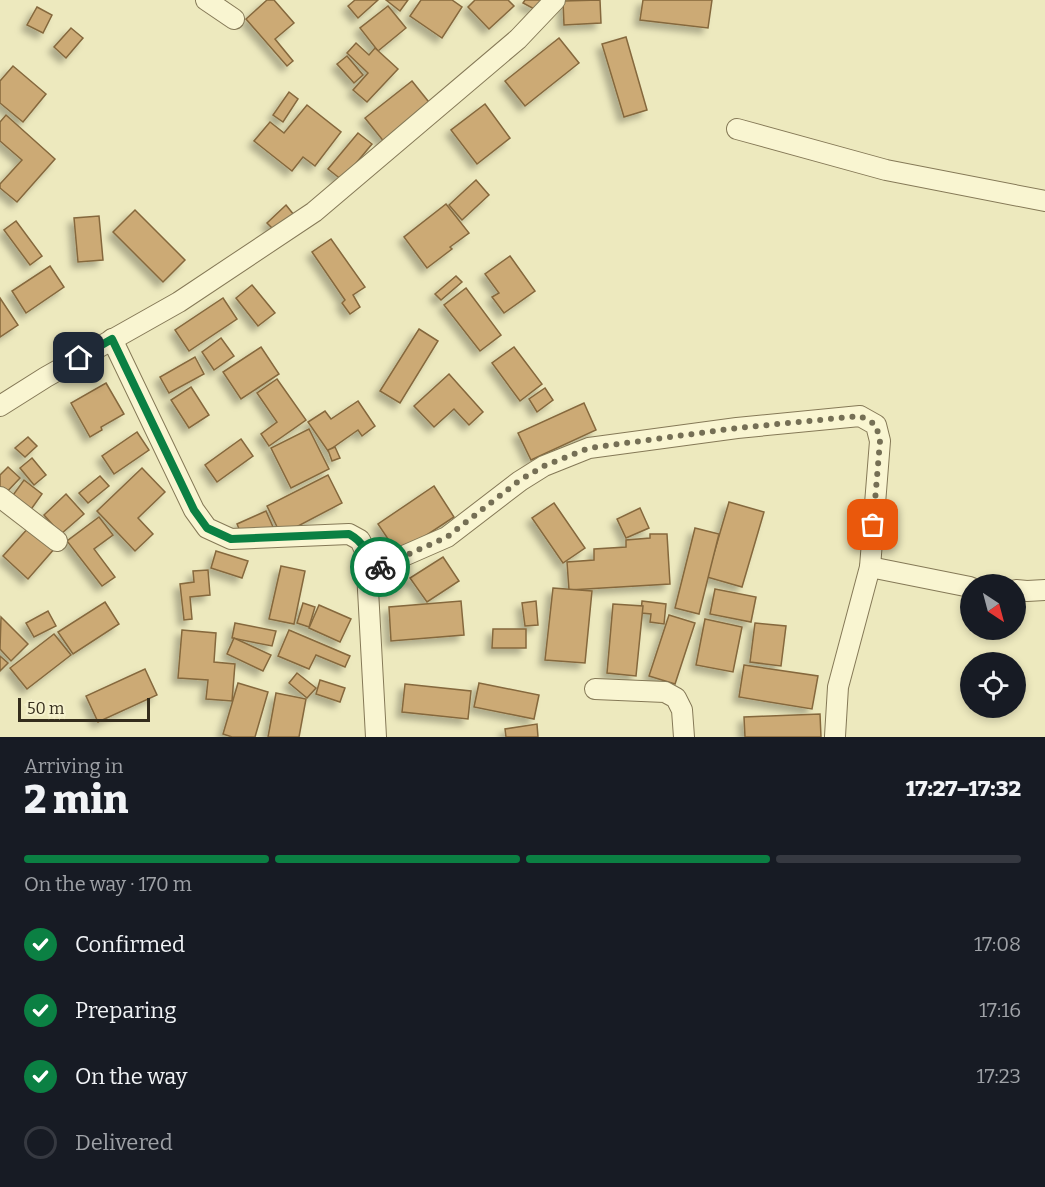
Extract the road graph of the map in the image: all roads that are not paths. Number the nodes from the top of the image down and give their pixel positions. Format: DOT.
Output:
graph roads {
  1 [pos="206,0"];
  2 [pos="555,0"];
  3 [pos="234,19"];
  4 [pos="737,129"];
  5 [pos="1045,201"];
  6 [pos="112,339"];
  7 [pos="0,406"];
  8 [pos="0,497"];
  9 [pos="57,541"];
  10 [pos="870,567"];
  11 [pos="367,572"];
  12 [pos="960,585"];
  13 [pos="1045,590"];
  14 [pos="1026,591"];
  15 [pos="595,688"];
  16 [pos="835,736"];
  17 [pos="376,737"];
  18 [pos="684,737"];
  1 -- 3 [label="street"];
  2 -- 6 [label="street"];
  4 -- 5 [label="street"];
  6 -- 7 [label="street"];
  6 -- 11 [label="street"];
  8 -- 9 [label="street"];
  10 -- 11 [label="street"];
  10 -- 12 [label="street"];
  10 -- 16 [label="street"];
  11 -- 17 [label="street"];
  13 -- 14 [label="street"];
  15 -- 18 [label="street"];
}
